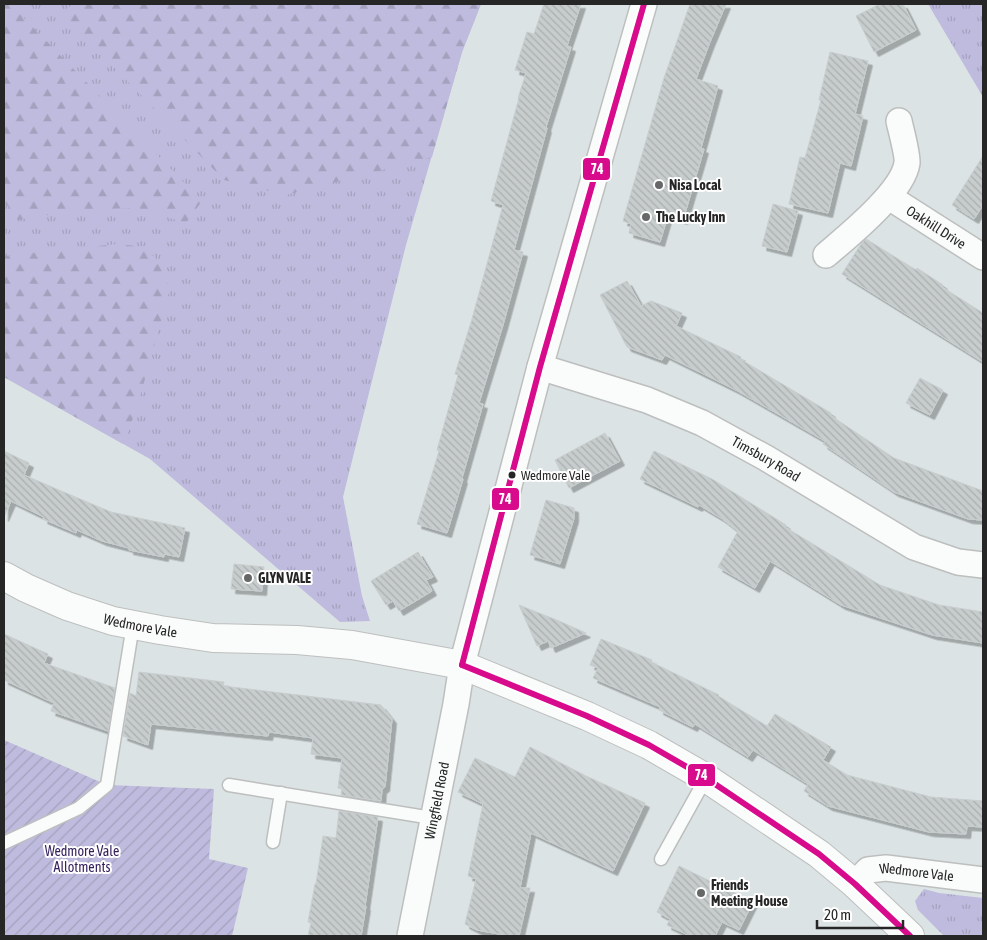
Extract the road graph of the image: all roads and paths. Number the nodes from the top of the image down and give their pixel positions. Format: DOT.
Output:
graph roads {
  1 [pos="644,4"];
  2 [pos="899,122"];
  3 [pos="889,197"];
  4 [pos="826,255"];
  5 [pos="983,256"];
  6 [pos="540,368"];
  7 [pos="983,565"];
  8 [pos="4,576"];
  9 [pos="133,625"];
  10 [pos="462,665"];
  11 [pos="706,778"];
  12 [pos="229,785"];
  13 [pos="281,793"];
  14 [pos="432,818"];
  15 [pos="272,842"];
  16 [pos="4,843"];
  17 [pos="661,858"];
  18 [pos="983,880"];
  19 [pos="855,884"];
  20 [pos="410,936"];
  21 [pos="910,936"];
  1 -- 6 [label="street"];
  2 -- 3 [label="street"];
  3 -- 4 [label="street"];
  3 -- 5 [label="street, Oakhill Drive"];
  6 -- 7 [label="street, Timsbury Road"];
  6 -- 10 [label="street"];
  8 -- 9 [label="street, Wedmore Vale"];
  9 -- 10 [label="street, Wedmore Vale"];
  9 -- 16 [label="lane"];
  10 -- 11 [label="street, Wedmore Vale"];
  10 -- 14 [label="street, Wingfield Road"];
  11 -- 17 [label="lane"];
  11 -- 19 [label="street, Wedmore Vale"];
  12 -- 13 [label="lane"];
  13 -- 14 [label="lane"];
  13 -- 15 [label="lane"];
  14 -- 20 [label="street, Wingfield Road"];
  18 -- 19 [label="street, Wedmore Vale"];
  19 -- 21 [label="street, Wedmore Vale"];
}
